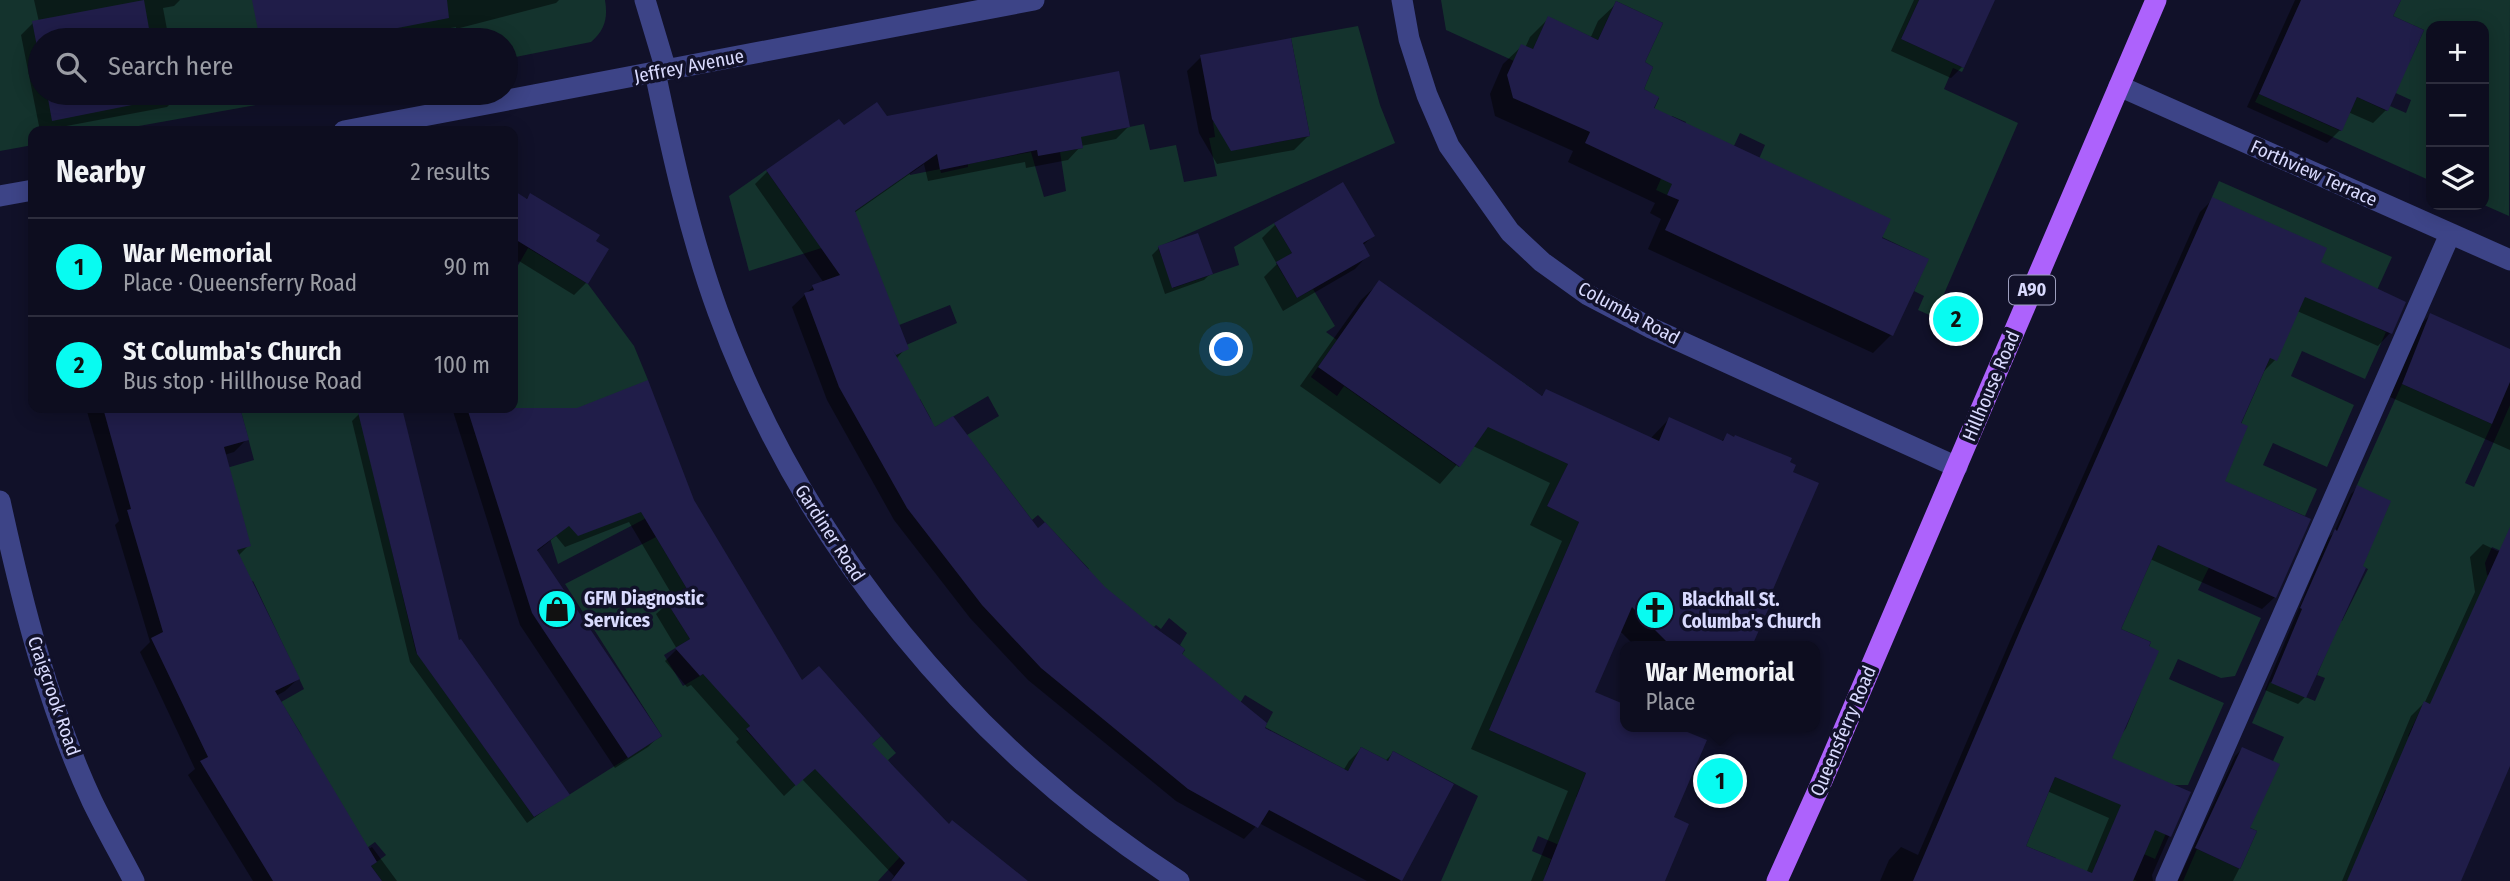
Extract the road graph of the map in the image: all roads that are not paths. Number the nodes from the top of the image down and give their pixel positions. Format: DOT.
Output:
graph roads {
  1 [pos="645,0"];
  2 [pos="1034,0"];
  3 [pos="1402,0"];
  4 [pos="2156,0"];
  5 [pos="660,71"];
  6 [pos="2119,86"];
  7 [pos="518,98"];
  8 [pos="481,105"];
  9 [pos="370,126"];
  10 [pos="28,191"];
  11 [pos="0,197"];
  12 [pos="2450,234"];
  13 [pos="2510,260"];
  14 [pos="1957,467"];
  15 [pos="0,500"];
  16 [pos="1908,580"];
  17 [pos="134,881"];
  18 [pos="1179,881"];
  19 [pos="1777,881"];
  20 [pos="2165,881"];
  1 -- 5 [label="street, Gardiner Road"];
  2 -- 5 [label="street, Jeffrey Avenue"];
  3 -- 14 [label="street, Columba Road"];
  4 -- 6 [label="main road, Hillhouse Road / A90"];
  5 -- 7 [label="street, Jeffrey Avenue"];
  5 -- 18 [label="street, Gardiner Road"];
  6 -- 12 [label="street, Forthview Terrace"];
  6 -- 14 [label="main road, Hillhouse Road / A90"];
  8 -- 9 [label="street, Jeffrey Avenue"];
  10 -- 11 [label="street"];
  12 -- 13 [label="street, Forthview Terrace"];
  12 -- 20 [label="street"];
  14 -- 16 [label="main road, Hillhouse Road / A90"];
  15 -- 17 [label="street, Craigcrook Road"];
  16 -- 19 [label="main road, Queensferry Road / A90"];
}
